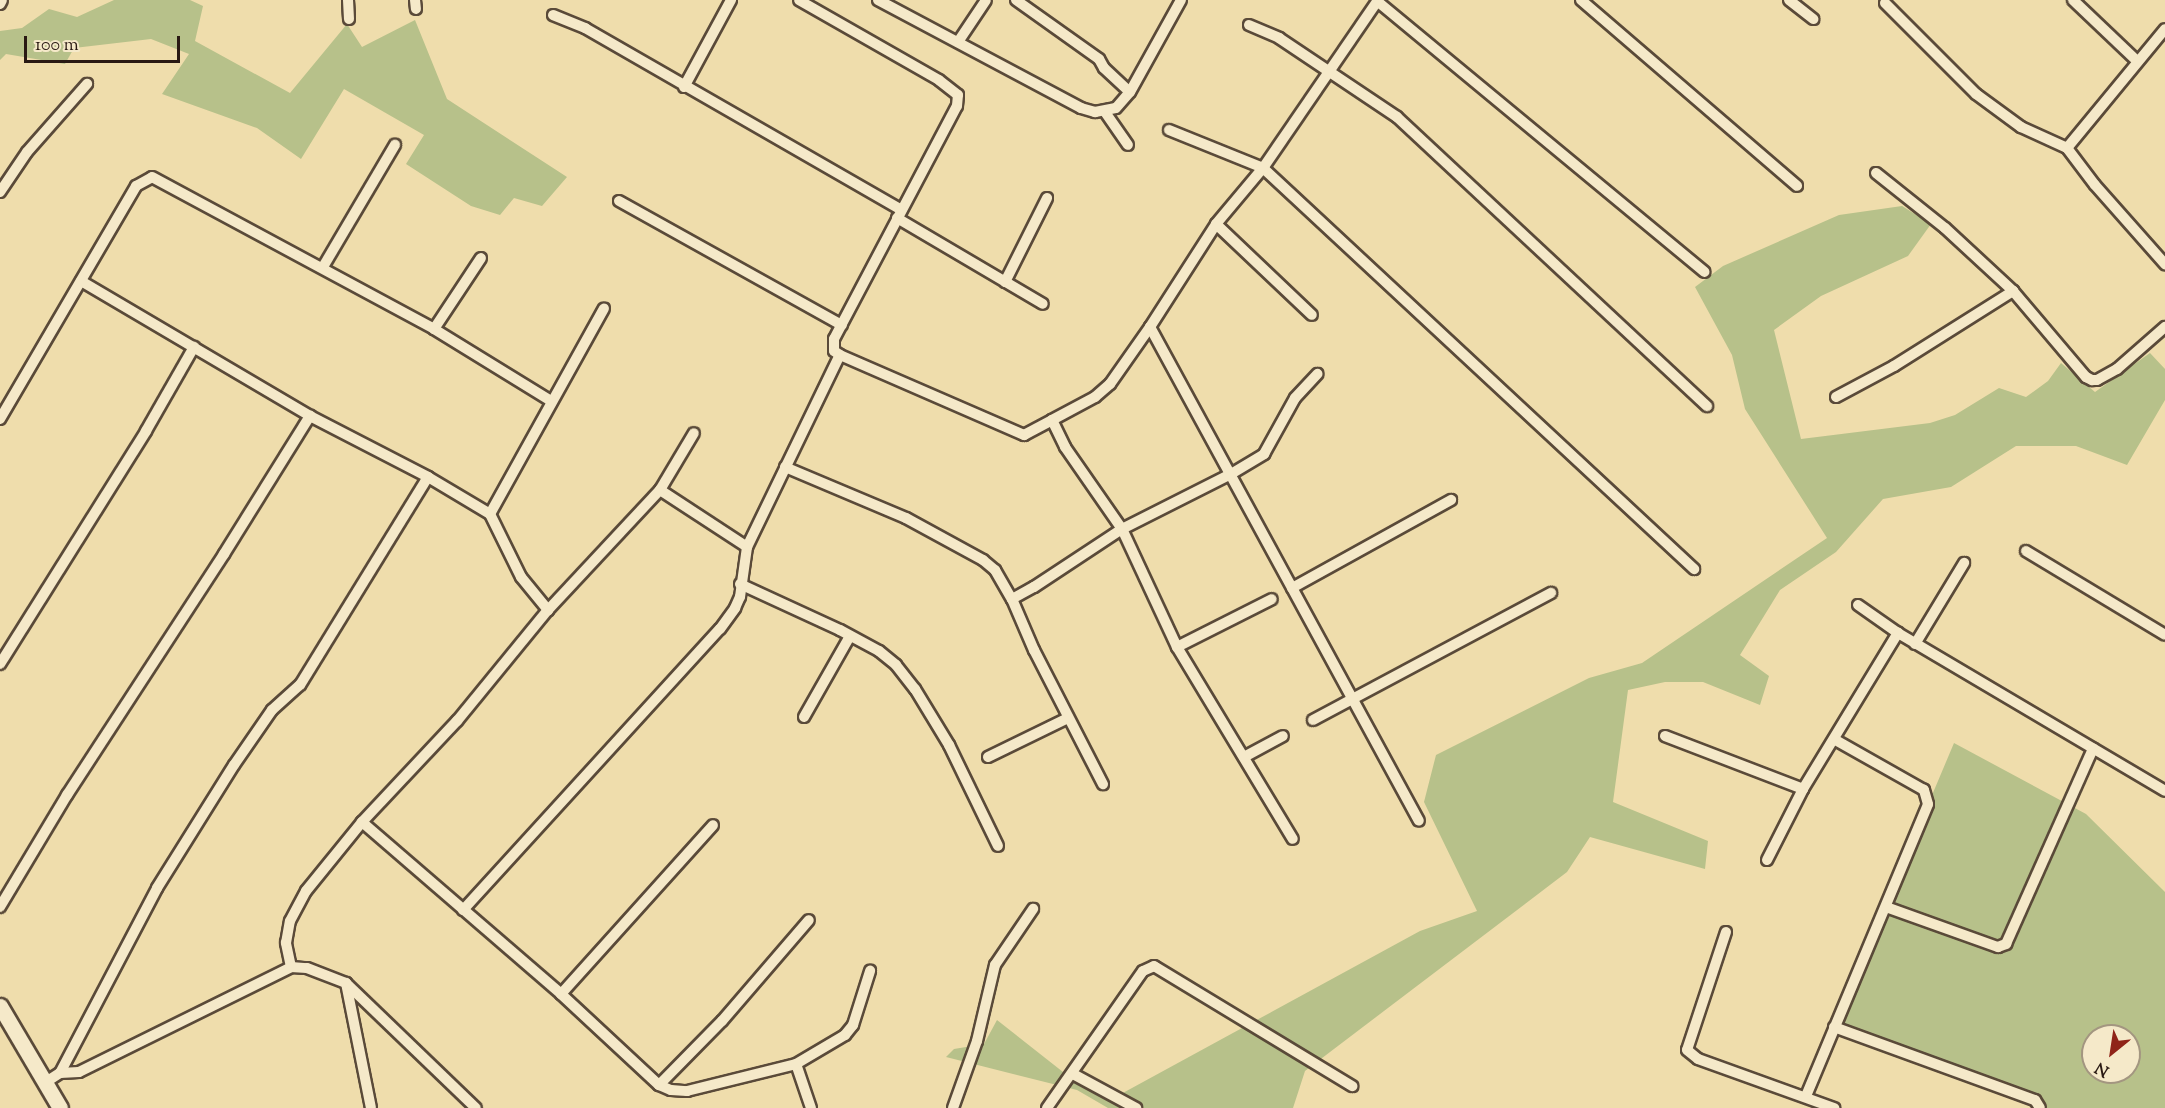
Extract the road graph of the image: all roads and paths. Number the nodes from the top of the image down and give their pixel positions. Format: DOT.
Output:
graph roads {
  1 [pos="348,0"];
  2 [pos="731,0"];
  3 [pos="799,0"];
  4 [pos="878,0"];
  5 [pos="986,0"];
  6 [pos="1016,0"];
  7 [pos="1181,0"];
  8 [pos="1377,0"];
  9 [pos="1581,0"];
  10 [pos="1789,0"];
  11 [pos="2073,0"];
  12 [pos="1885,3"];
  13 [pos="553,15"];
  14 [pos="349,19"];
  15 [pos="1813,19"];
  16 [pos="1248,25"];
  17 [pos="2165,29"];
  18 [pos="958,42"];
  19 [pos="2137,61"];
  20 [pos="1329,70"];
  21 [pos="87,84"];
  22 [pos="684,87"];
  23 [pos="1130,92"];
  24 [pos="1105,112"];
  25 [pos="1169,130"];
  26 [pos="395,145"];
  27 [pos="1128,146"];
  28 [pos="2067,148"];
  29 [pos="1263,168"];
  30 [pos="1876,173"];
  31 [pos="1797,186"];
  32 [pos="0,192"];
  33 [pos="1047,198"];
  34 [pos="619,201"];
  35 [pos="899,214"];
  36 [pos="1216,224"];
  37 [pos="481,258"];
  38 [pos="2165,264"];
  39 [pos="323,267"];
  40 [pos="1705,272"];
  41 [pos="81,281"];
  42 [pos="1005,282"];
  43 [pos="2013,291"];
  44 [pos="1043,304"];
  45 [pos="604,308"];
  46 [pos="1312,315"];
  47 [pos="842,325"];
  48 [pos="1150,327"];
  49 [pos="2165,327"];
  50 [pos="434,329"];
  51 [pos="194,347"];
  52 [pos="840,355"];
  53 [pos="1317,374"];
  54 [pos="1836,397"];
  55 [pos="551,401"];
  56 [pos="1707,406"];
  57 [pos="310,416"];
  58 [pos="0,419"];
  59 [pos="1052,420"];
  60 [pos="694,433"];
  61 [pos="785,467"];
  62 [pos="1231,474"];
  63 [pos="428,477"];
  64 [pos="660,490"];
  65 [pos="1451,500"];
  66 [pos="490,514"];
  67 [pos="1122,529"];
  68 [pos="747,547"];
  69 [pos="2026,551"];
  70 [pos="1964,563"];
  71 [pos="1694,569"];
  72 [pos="740,584"];
  73 [pos="1292,588"];
  74 [pos="1551,594"];
  75 [pos="1012,599"];
  76 [pos="1272,599"];
  77 [pos="1858,605"];
  78 [pos="548,610"];
  79 [pos="1898,633"];
  80 [pos="2165,635"];
  81 [pos="850,636"];
  82 [pos="1915,644"];
  83 [pos="1177,647"];
  84 [pos="0,664"];
  85 [pos="1354,700"];
  86 [pos="804,717"];
  87 [pos="1068,718"];
  88 [pos="1313,720"];
  89 [pos="1284,736"];
  90 [pos="1665,736"];
  91 [pos="1834,739"];
  92 [pos="2093,749"];
  93 [pos="988,757"];
  94 [pos="1244,757"];
  95 [pos="1103,784"];
  96 [pos="1803,789"];
  97 [pos="2165,791"];
  98 [pos="1419,821"];
  99 [pos="362,822"];
  100 [pos="714,825"];
  101 [pos="1293,839"];
  102 [pos="998,846"];
  103 [pos="1767,860"];
  104 [pos="0,907"];
  105 [pos="1886,907"];
  106 [pos="1033,909"];
  107 [pos="463,910"];
  108 [pos="809,920"];
  109 [pos="1726,932"];
  110 [pos="291,967"];
  111 [pos="870,971"];
  112 [pos="346,983"];
  113 [pos="561,994"];
  114 [pos="0,1006"];
  115 [pos="1834,1027"];
  116 [pos="796,1064"];
  117 [pos="60,1073"];
  118 [pos="1073,1074"];
  119 [pos="46,1082"];
  120 [pos="659,1085"];
  121 [pos="1352,1086"];
  122 [pos="1806,1096"];
  123 [pos="60,1108"];
  124 [pos="371,1108"];
  125 [pos="476,1108"];
  126 [pos="811,1108"];
  127 [pos="953,1108"];
  128 [pos="1047,1108"];
  129 [pos="1136,1108"];
  130 [pos="1834,1108"];
  131 [pos="2040,1108"];
  1 -- 14 [label="street"];
  2 -- 22 [label="street"];
  3 -- 35 [label="street"];
  4 -- 18 [label="street"];
  5 -- 18 [label="street"];
  6 -- 23 [label="street"];
  7 -- 23 [label="street"];
  8 -- 20 [label="street"];
  8 -- 40 [label="street"];
  9 -- 31 [label="street"];
  10 -- 15 [label="street"];
  11 -- 19 [label="street"];
  12 -- 28 [label="street"];
  13 -- 22 [label="street"];
  16 -- 20 [label="street"];
  17 -- 19 [label="street"];
  18 -- 24 [label="street"];
  19 -- 28 [label="street"];
  20 -- 29 [label="street"];
  20 -- 56 [label="street"];
  21 -- 32 [label="street"];
  22 -- 35 [label="street"];
  23 -- 24 [label="street"];
  24 -- 27 [label="street"];
  25 -- 29 [label="street"];
  26 -- 39 [label="street"];
  28 -- 38 [label="street"];
  29 -- 36 [label="street"];
  29 -- 71 [label="street"];
  30 -- 43 [label="street"];
  33 -- 42 [label="street"];
  34 -- 47 [label="street"];
  35 -- 42 [label="street"];
  35 -- 47 [label="street"];
  36 -- 46 [label="street"];
  36 -- 48 [label="street"];
  37 -- 50 [label="street"];
  39 -- 41 [label="street"];
  39 -- 50 [label="street"];
  41 -- 51 [label="street"];
  41 -- 58 [label="street"];
  42 -- 44 [label="street"];
  43 -- 49 [label="street"];
  43 -- 54 [label="street"];
  45 -- 55 [label="street"];
  47 -- 52 [label="street"];
  48 -- 59 [label="street"];
  48 -- 62 [label="street"];
  50 -- 55 [label="street"];
  51 -- 57 [label="street"];
  51 -- 84 [label="street"];
  52 -- 59 [label="street"];
  52 -- 61 [label="street"];
  53 -- 62 [label="street"];
  55 -- 66 [label="street"];
  57 -- 63 [label="street"];
  57 -- 104 [label="street"];
  59 -- 67 [label="street"];
  60 -- 64 [label="street"];
  61 -- 68 [label="street"];
  61 -- 75 [label="street"];
  62 -- 67 [label="street"];
  62 -- 73 [label="street"];
  63 -- 66 [label="street"];
  63 -- 117 [label="street"];
  64 -- 68 [label="street"];
  64 -- 78 [label="street"];
  65 -- 73 [label="street"];
  66 -- 78 [label="street"];
  67 -- 75 [label="street"];
  67 -- 83 [label="street"];
  68 -- 72 [label="street"];
  69 -- 80 [label="street"];
  70 -- 82 [label="street"];
  72 -- 81 [label="street"];
  72 -- 107 [label="street"];
  73 -- 85 [label="street"];
  74 -- 85 [label="street"];
  75 -- 87 [label="street"];
  76 -- 83 [label="street"];
  77 -- 79 [label="street"];
  78 -- 99 [label="street"];
  79 -- 82 [label="street"];
  79 -- 91 [label="street"];
  81 -- 86 [label="street"];
  81 -- 102 [label="street"];
  82 -- 92 [label="street"];
  83 -- 94 [label="street"];
  85 -- 88 [label="street"];
  85 -- 98 [label="street"];
  87 -- 93 [label="street"];
  87 -- 95 [label="street"];
  89 -- 94 [label="street"];
  90 -- 96 [label="street"];
  91 -- 96 [label="street"];
  91 -- 105 [label="street"];
  92 -- 97 [label="street"];
  92 -- 105 [label="street"];
  94 -- 101 [label="street"];
  96 -- 103 [label="street"];
  99 -- 107 [label="street"];
  99 -- 110 [label="street"];
  100 -- 113 [label="street"];
  105 -- 115 [label="street"];
  106 -- 127 [label="street"];
  107 -- 113 [label="street"];
  108 -- 120 [label="street"];
  109 -- 122 [label="street"];
  110 -- 112 [label="street"];
  110 -- 117 [label="street"];
  111 -- 116 [label="street"];
  112 -- 124 [label="street"];
  112 -- 125 [label="street"];
  113 -- 120 [label="street"];
  114 -- 119 [label="street"];
  115 -- 122 [label="street"];
  115 -- 131 [label="street"];
  116 -- 120 [label="street"];
  116 -- 126 [label="street"];
  117 -- 119 [label="street"];
  118 -- 121 [label="street"];
  118 -- 128 [label="street"];
  118 -- 129 [label="street"];
  119 -- 123 [label="street"];
  122 -- 130 [label="street"];
}
